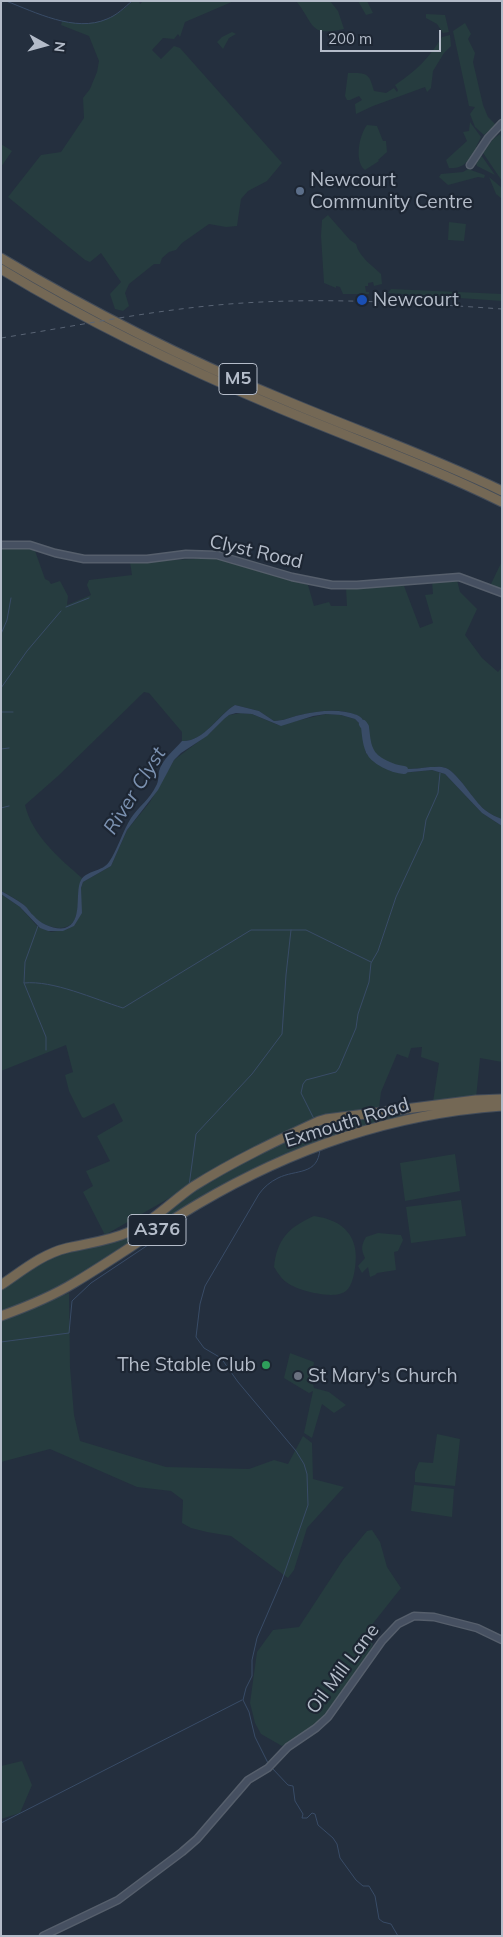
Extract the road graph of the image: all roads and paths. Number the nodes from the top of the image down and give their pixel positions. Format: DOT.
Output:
graph roads {
  1 [pos="502,123"];
  2 [pos="470,165"];
  3 [pos="1,258"];
  4 [pos="1,269"];
  5 [pos="502,491"];
  6 [pos="502,502"];
  7 [pos="1,545"];
  8 [pos="502,593"];
  9 [pos="502,1099"];
  10 [pos="502,1106"];
  11 [pos="1,1285"];
  12 [pos="1,1316"];
  13 [pos="502,1640"];
  14 [pos="43,1936"];
  1 -- 2 [label="street"];
  3 -- 5 [label="highway, M5"];
  4 -- 6 [label="highway, M5"];
  7 -- 8 [label="street, Clyst Road"];
  9 -- 11 [label="highway, Exmouth Road / A376"];
  10 -- 12 [label="highway, Exmouth Road / A376"];
  13 -- 14 [label="street, Oil Mill Lane"];
}
